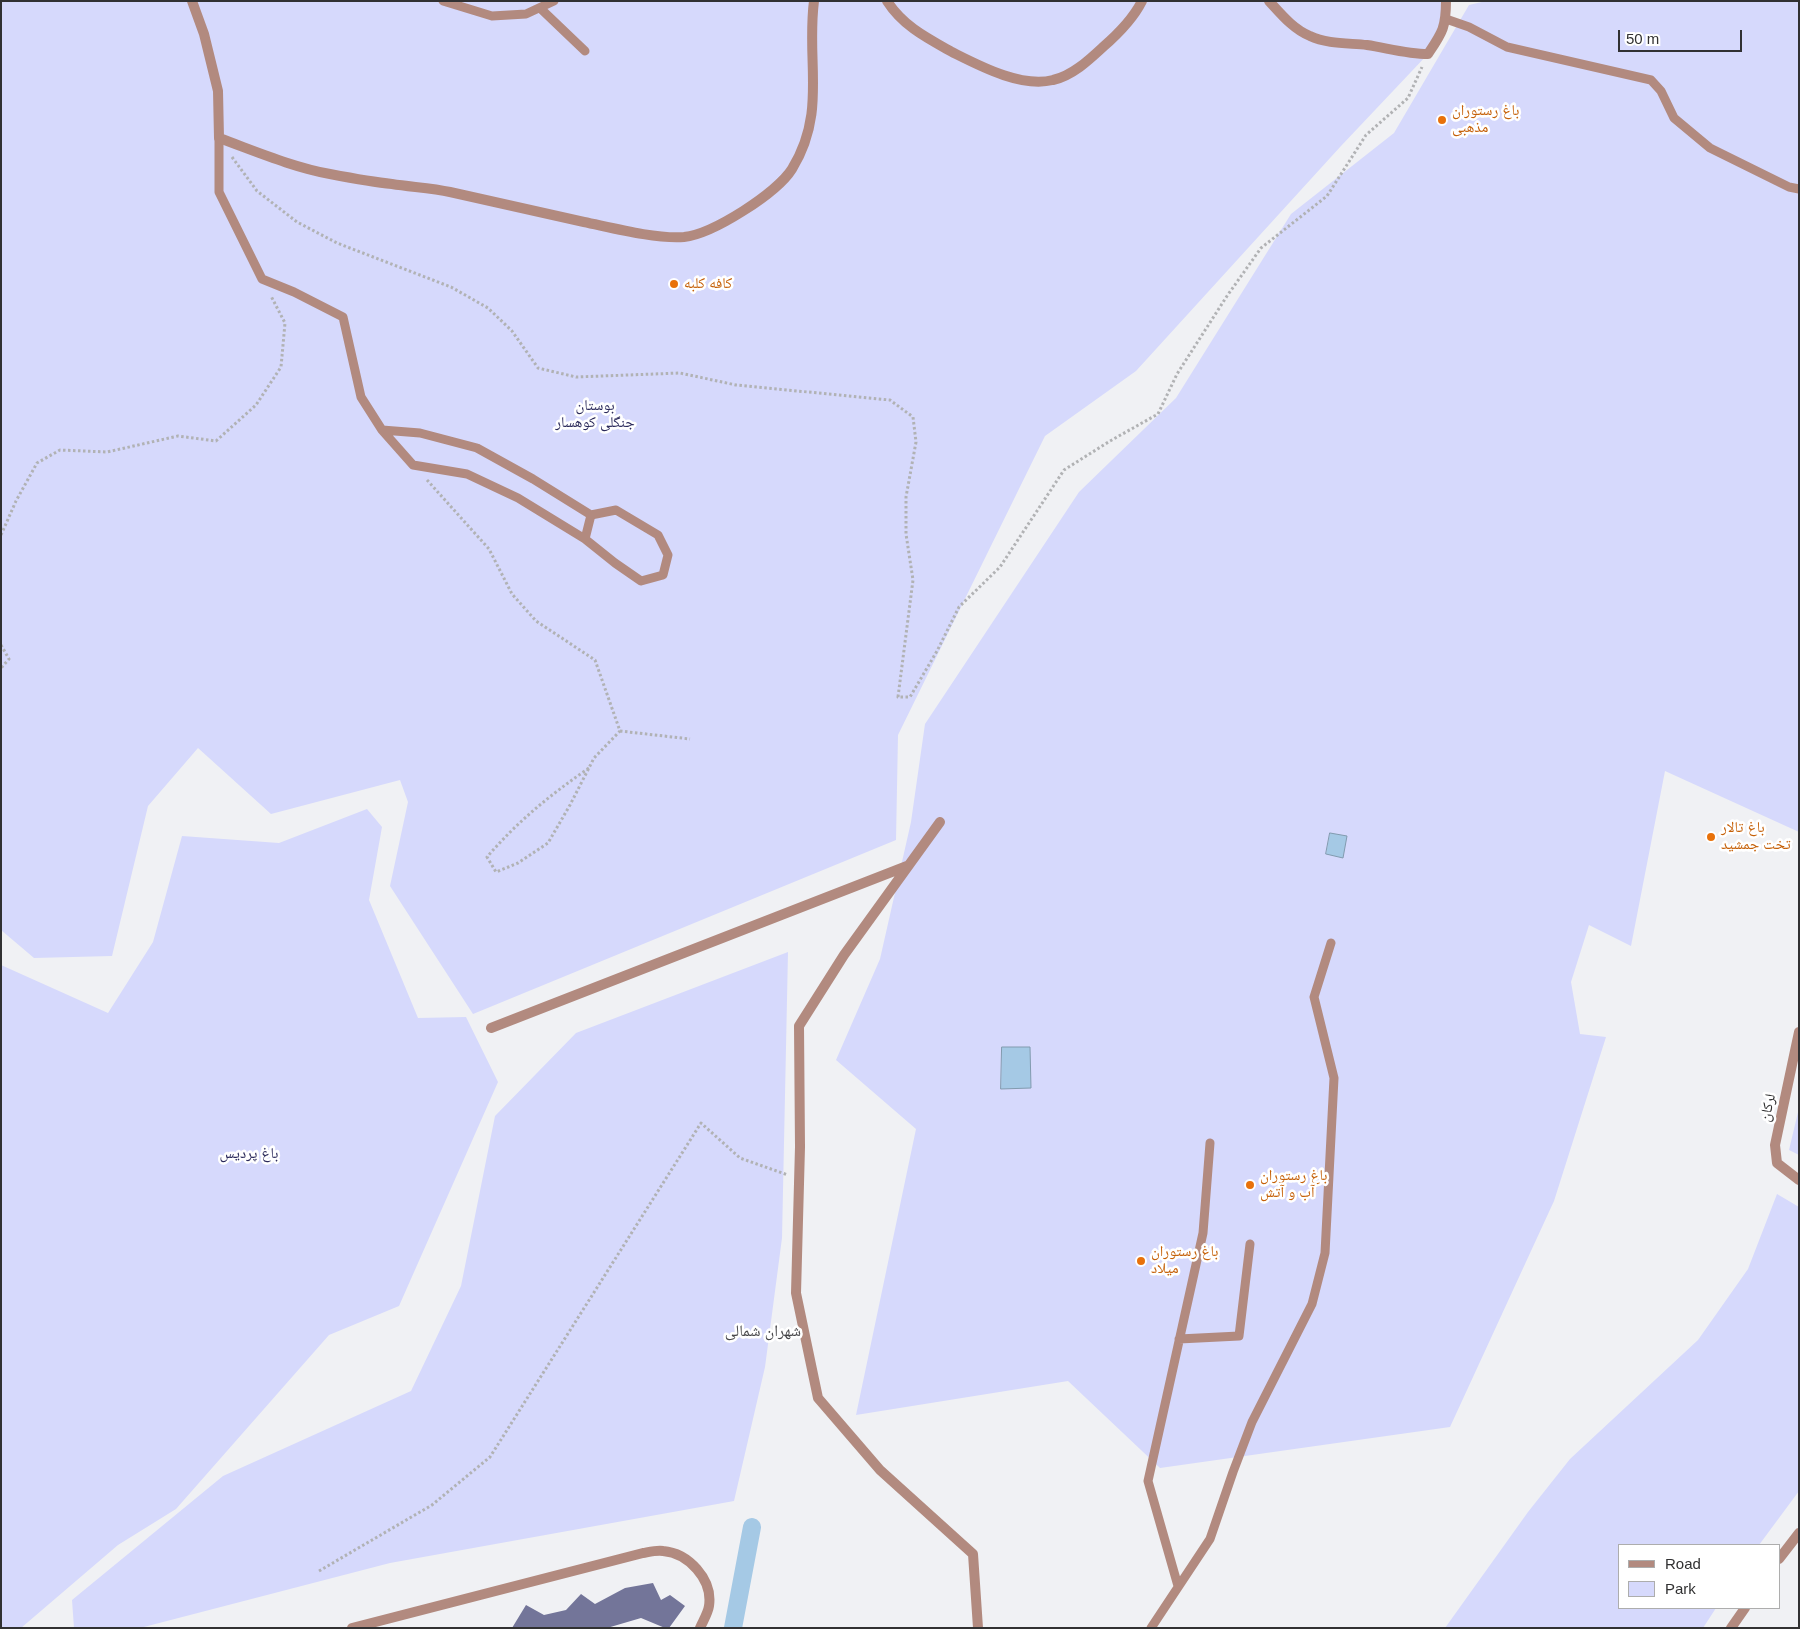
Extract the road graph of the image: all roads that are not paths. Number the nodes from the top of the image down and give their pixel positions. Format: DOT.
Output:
graph roads {
  1 [pos="192,1"];
  2 [pos="443,1"];
  3 [pos="554,1"];
  4 [pos="814,1"];
  5 [pos="887,1"];
  6 [pos="1142,1"];
  7 [pos="1269,1"];
  8 [pos="1446,1"];
  9 [pos="540,8"];
  10 [pos="1446,19"];
  11 [pos="585,51"];
  12 [pos="219,138"];
  13 [pos="1799,188"];
  14 [pos="382,430"];
  15 [pos="592,515"];
  16 [pos="585,539"];
  17 [pos="940,822"];
  18 [pos="908,866"];
  19 [pos="1331,943"];
  20 [pos="491,1028"];
  21 [pos="1799,1032"];
  22 [pos="1210,1142"];
  23 [pos="1799,1180"];
  24 [pos="1250,1244"];
  25 [pos="1179,1338"];
  26 [pos="1799,1533"];
  27 [pos="1780,1558"];
  28 [pos="1178,1586"];
  29 [pos="1744,1609"];
  30 [pos="352,1628"];
  31 [pos="700,1628"];
  32 [pos="978,1628"];
  33 [pos="1151,1628"];
  34 [pos="1731,1628"];
  1 -- 12 [label="street"];
  2 -- 9 [label="lane"];
  3 -- 9 [label="lane"];
  4 -- 12 [label="street"];
  5 -- 6 [label="street"];
  7 -- 10 [label="street"];
  8 -- 10 [label="street"];
  9 -- 11 [label="lane"];
  10 -- 13 [label="lane"];
  12 -- 14 [label="lane"];
  14 -- 15 [label="lane"];
  14 -- 16 [label="lane"];
  15 -- 16 [label="lane"];
  15 -- 16 [label="lane"];
  17 -- 18 [label="street"];
  18 -- 20 [label="street"];
  18 -- 32 [label="street"];
  19 -- 28 [label="lane"];
  21 -- 23 [label="street, لرکان"];
  22 -- 25 [label="lane"];
  24 -- 25 [label="lane"];
  25 -- 28 [label="lane"];
  26 -- 27 [label="street"];
  28 -- 33 [label="lane"];
  29 -- 34 [label="street"];
  30 -- 31 [label="street"];
}
